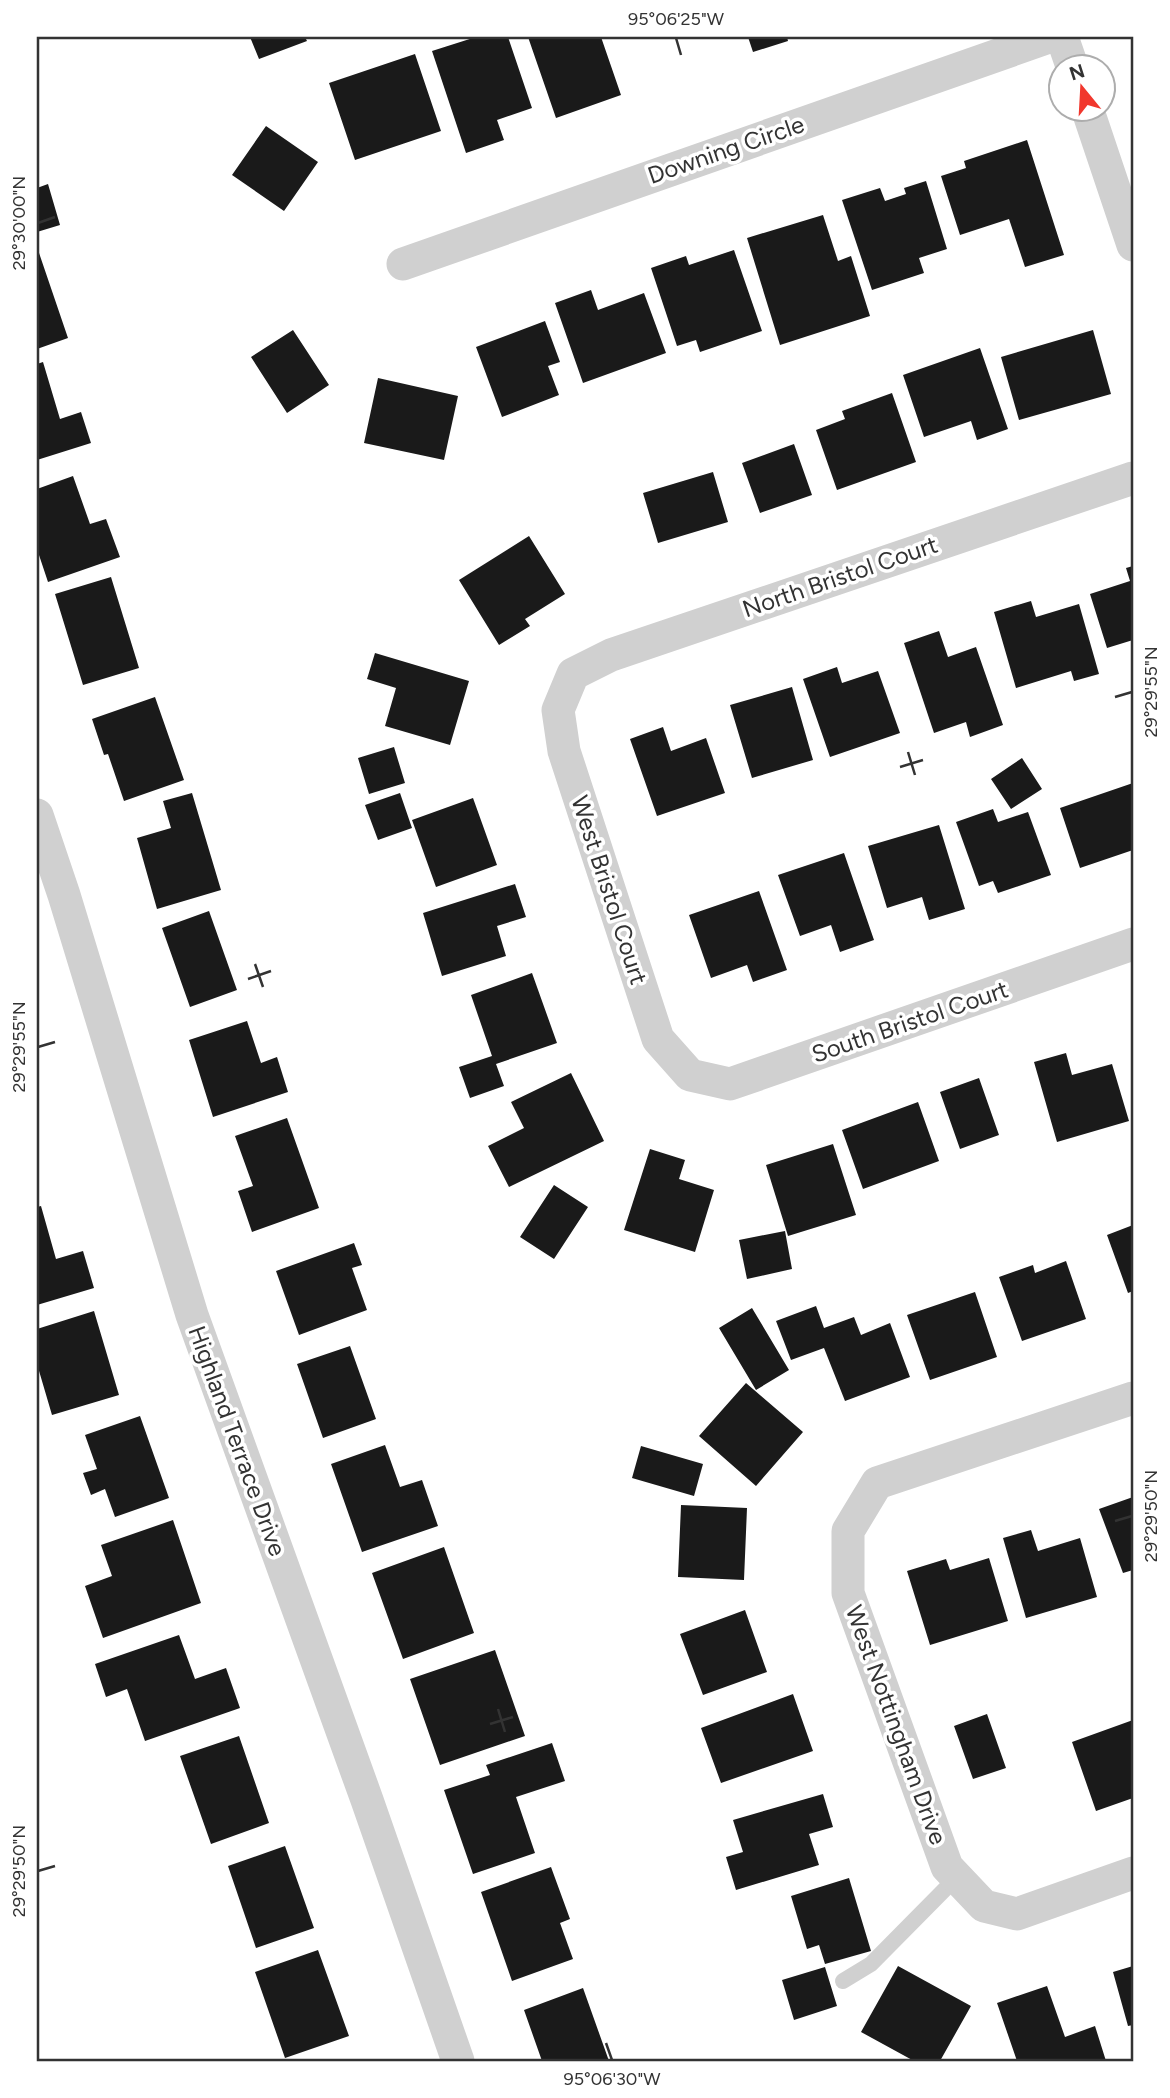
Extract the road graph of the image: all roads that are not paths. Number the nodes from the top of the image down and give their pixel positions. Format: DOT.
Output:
graph roads {
  1 [pos="1049,37"];
  2 [pos="1092,122"];
  3 [pos="1133,245"];
  4 [pos="403,264"];
  5 [pos="1133,478"];
  6 [pos="563,698"];
  7 [pos="37,815"];
  8 [pos="50,900"];
  9 [pos="1133,944"];
  10 [pos="687,1071"];
  11 [pos="1133,1398"];
  12 [pos="952,1872"];
  13 [pos="1133,1873"];
  14 [pos="843,1981"];
  15 [pos="458,2061"];
  1 -- 4 [label="street, Downing Circle"];
  2 -- 3 [label="street"];
  5 -- 6 [label="street, North Bristol Court"];
  6 -- 10 [label="street, West Bristol Court"];
  7 -- 8 [label="street, Highland Terrace Drive"];
  8 -- 15 [label="street, Highland Terrace Drive"];
  9 -- 10 [label="street, South Bristol Court"];
  11 -- 12 [label="street, West Nottingham Drive"];
  12 -- 13 [label="street"];
  12 -- 14 [label="lane"];
}
